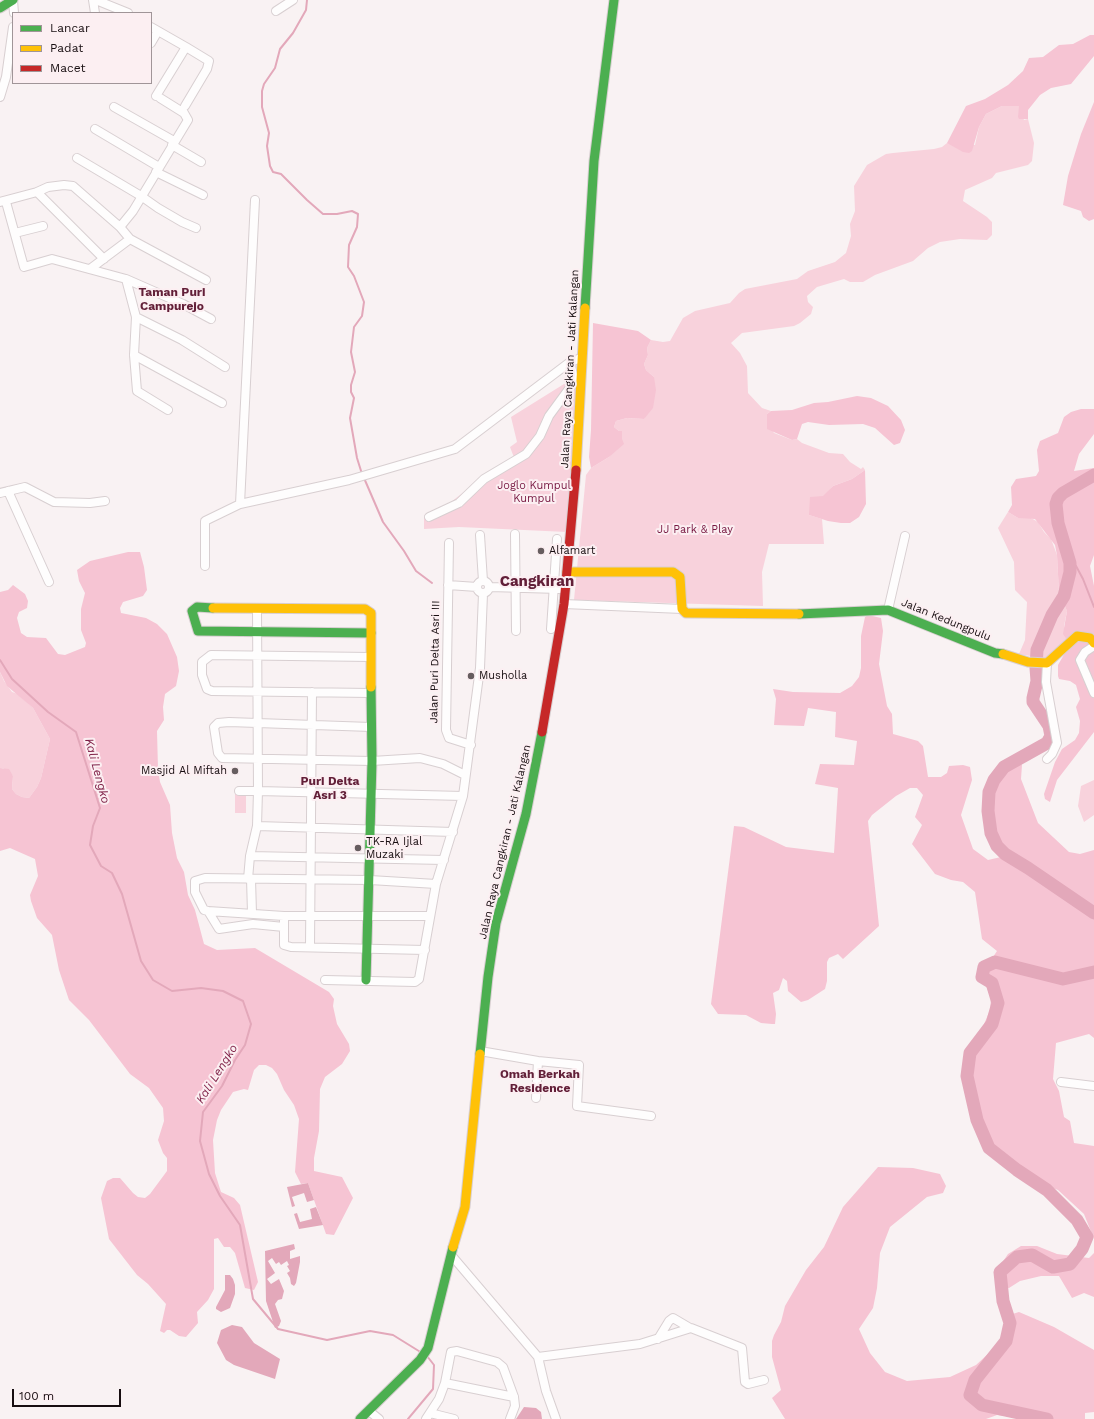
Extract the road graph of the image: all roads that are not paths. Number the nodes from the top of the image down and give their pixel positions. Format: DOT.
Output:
graph roads {
  1 [pos="13,0"];
  2 [pos="93,0"];
  3 [pos="96,0"];
  4 [pos="293,0"];
  5 [pos="614,0"];
  6 [pos="0,8"];
  7 [pos="276,11"];
  8 [pos="14,12"];
  9 [pos="95,12"];
  10 [pos="126,12"];
  11 [pos="154,29"];
  12 [pos="12,34"];
  13 [pos="186,47"];
  14 [pos="0,97"];
  15 [pos="185,106"];
  16 [pos="114,107"];
  17 [pos="95,129"];
  18 [pos="173,143"];
  19 [pos="77,158"];
  20 [pos="201,162"];
  21 [pos="158,169"];
  22 [pos="38,192"];
  23 [pos="141,196"];
  24 [pos="203,196"];
  25 [pos="255,200"];
  26 [pos="3,202"];
  27 [pos="43,226"];
  28 [pos="120,227"];
  29 [pos="196,228"];
  30 [pos="15,233"];
  31 [pos="130,239"];
  32 [pos="104,259"];
  33 [pos="90,269"];
  34 [pos="126,278"];
  35 [pos="206,280"];
  36 [pos="136,317"];
  37 [pos="211,319"];
  38 [pos="134,355"];
  39 [pos="581,358"];
  40 [pos="570,362"];
  41 [pos="225,367"];
  42 [pos="222,403"];
  43 [pos="168,410"];
  44 [pos="4,492"];
  45 [pos="105,500"];
  46 [pos="240,504"];
  47 [pos="429,517"];
  48 [pos="515,534"];
  49 [pos="480,535"];
  50 [pos="905,536"];
  51 [pos="557,539"];
  52 [pos="449,543"];
  53 [pos="205,566"];
  54 [pos="567,572"];
  55 [pos="484,581"];
  56 [pos="49,582"];
  57 [pos="448,586"];
  58 [pos="477,587"];
  59 [pos="490,587"];
  60 [pos="516,587"];
  61 [pos="554,588"];
  62 [pos="564,589"];
  63 [pos="483,594"];
  64 [pos="564,604"];
  65 [pos="257,609"];
  66 [pos="682,609"];
  67 [pos="888,610"];
  68 [pos="551,629"];
  69 [pos="256,631"];
  70 [pos="516,631"];
  71 [pos="371,633"];
  72 [pos="1094,646"];
  73 [pos="256,656"];
  74 [pos="371,657"];
  75 [pos="1045,663"];
  76 [pos="256,692"];
  77 [pos="312,692"];
  78 [pos="371,693"];
  79 [pos="1094,693"];
  80 [pos="256,723"];
  81 [pos="312,725"];
  82 [pos="371,727"];
  83 [pos="471,745"];
  84 [pos="256,758"];
  85 [pos="311,759"];
  86 [pos="1047,759"];
  87 [pos="372,761"];
  88 [pos="465,775"];
  89 [pos="239,791"];
  90 [pos="258,791"];
  91 [pos="312,792"];
  92 [pos="371,793"];
  93 [pos="463,796"];
  94 [pos="257,826"];
  95 [pos="312,829"];
  96 [pos="370,830"];
  97 [pos="453,832"];
  98 [pos="250,856"];
  99 [pos="312,858"];
  100 [pos="370,859"];
  101 [pos="444,860"];
  102 [pos="250,879"];
  103 [pos="312,880"];
  104 [pos="370,880"];
  105 [pos="436,884"];
  106 [pos="208,911"];
  107 [pos="252,913"];
  108 [pos="311,915"];
  109 [pos="284,916"];
  110 [pos="368,916"];
  111 [pos="430,916"];
  112 [pos="284,927"];
  113 [pos="310,947"];
  114 [pos="366,948"];
  115 [pos="425,950"];
  116 [pos="325,980"];
  117 [pos="366,980"];
  118 [pos="480,1051"];
  119 [pos="538,1061"];
  120 [pos="1061,1082"];
  121 [pos="1094,1086"];
  122 [pos="536,1098"];
  123 [pos="650,1116"];
  124 [pos="452,1256"];
  125 [pos="690,1328"];
  126 [pos="658,1339"];
  127 [pos="538,1357"];
  128 [pos="764,1380"];
  129 [pos="445,1383"];
  130 [pos="514,1397"];
  131 [pos="368,1411"];
  132 [pos="428,1416"];
  133 [pos="360,1419"];
  134 [pos="380,1419"];
  135 [pos="454,1419"];
  136 [pos="510,1419"];
  137 [pos="556,1419"];
  1 -- 6 [label="street"];
  1 -- 8 [label="street"];
  2 -- 9 [label="street"];
  3 -- 10 [label="street"];
  4 -- 7 [label="street"];
  5 -- 39 [label="street, Jalan Raya Cangkiran - Jati Kalangan"];
  11 -- 13 [label="street"];
  12 -- 14 [label="street"];
  13 -- 15 [label="street"];
  13 -- 18 [label="street"];
  16 -- 18 [label="street"];
  17 -- 21 [label="street"];
  18 -- 20 [label="street"];
  18 -- 21 [label="street"];
  19 -- 23 [label="street"];
  21 -- 23 [label="street"];
  21 -- 24 [label="street"];
  22 -- 26 [label="street"];
  22 -- 28 [label="street"];
  22 -- 32 [label="street"];
  23 -- 28 [label="street"];
  23 -- 29 [label="street"];
  25 -- 46 [label="street"];
  26 -- 30 [label="street"];
  27 -- 30 [label="street"];
  28 -- 31 [label="street"];
  30 -- 33 [label="street"];
  31 -- 32 [label="street"];
  31 -- 35 [label="street"];
  32 -- 33 [label="street"];
  33 -- 34 [label="street"];
  34 -- 36 [label="street"];
  34 -- 37 [label="street"];
  36 -- 38 [label="street"];
  36 -- 41 [label="street"];
  38 -- 42 [label="street"];
  38 -- 43 [label="street"];
  39 -- 40 [label="street"];
  39 -- 54 [label="street, Jalan Raya Cangkiran - Jati Kalangan"];
  40 -- 46 [label="street"];
  40 -- 47 [label="street"];
  44 -- 45 [label="street"];
  44 -- 56 [label="street"];
  46 -- 53 [label="street"];
  48 -- 60 [label="street"];
  49 -- 55 [label="street"];
  50 -- 67 [label="street"];
  51 -- 61 [label="street"];
  52 -- 57 [label="street, Jalan Puri Delta Asri III"];
  54 -- 62 [label="street, Jalan Raya Cangkiran - Jati Kalangan"];
  54 -- 66 [label="street"];
  55 -- 58 [label="street"];
  55 -- 59 [label="street"];
  57 -- 58 [label="street, Jalan Puri Delta Asri III"];
  57 -- 83 [label="street, Jalan Puri Delta Asri III"];
  58 -- 63 [label="street"];
  59 -- 60 [label="street"];
  59 -- 63 [label="street"];
  60 -- 61 [label="street"];
  60 -- 70 [label="street"];
  61 -- 62 [label="street"];
  61 -- 68 [label="street"];
  62 -- 64 [label="street, Jalan Raya Cangkiran - Jati Kalangan"];
  63 -- 83 [label="street"];
  64 -- 66 [label="street"];
  64 -- 118 [label="street, Jalan Raya Cangkiran - Jati Kalangan"];
  65 -- 69 [label="street"];
  65 -- 69 [label="street"];
  65 -- 71 [label="street"];
  66 -- 67 [label="street, Jalan Kedungpulu"];
  67 -- 75 [label="street, Jalan Kedungpulu"];
  69 -- 71 [label="street"];
  69 -- 73 [label="street"];
  71 -- 74 [label="street"];
  72 -- 75 [label="street"];
  72 -- 79 [label="street"];
  73 -- 74 [label="street"];
  73 -- 76 [label="street"];
  73 -- 76 [label="street"];
  74 -- 78 [label="street"];
  75 -- 86 [label="street"];
  76 -- 77 [label="street"];
  76 -- 80 [label="street"];
  77 -- 78 [label="street"];
  77 -- 81 [label="street"];
  78 -- 82 [label="street"];
  80 -- 81 [label="street"];
  80 -- 84 [label="street"];
  80 -- 84 [label="street"];
  81 -- 82 [label="street"];
  81 -- 85 [label="street"];
  82 -- 87 [label="street"];
  83 -- 88 [label="street"];
  84 -- 85 [label="street"];
  84 -- 90 [label="street"];
  85 -- 87 [label="street"];
  85 -- 91 [label="street"];
  87 -- 88 [label="street"];
  87 -- 92 [label="street"];
  88 -- 93 [label="street"];
  89 -- 90 [label="street"];
  90 -- 91 [label="street"];
  90 -- 94 [label="street"];
  91 -- 92 [label="street"];
  91 -- 95 [label="street"];
  92 -- 93 [label="street"];
  92 -- 96 [label="street"];
  93 -- 97 [label="street"];
  94 -- 95 [label="street"];
  94 -- 98 [label="street"];
  95 -- 96 [label="street"];
  95 -- 99 [label="street"];
  96 -- 97 [label="street"];
  96 -- 100 [label="street"];
  97 -- 101 [label="street"];
  98 -- 99 [label="street"];
  98 -- 102 [label="street"];
  99 -- 100 [label="street"];
  99 -- 103 [label="street"];
  100 -- 101 [label="street"];
  100 -- 104 [label="street"];
  101 -- 105 [label="street"];
  102 -- 103 [label="street"];
  102 -- 106 [label="street"];
  102 -- 107 [label="street"];
  103 -- 104 [label="street"];
  103 -- 108 [label="street"];
  104 -- 105 [label="street"];
  104 -- 110 [label="street"];
  105 -- 111 [label="street"];
  106 -- 107 [label="street"];
  106 -- 112 [label="street"];
  107 -- 109 [label="street"];
  108 -- 109 [label="street"];
  108 -- 110 [label="street"];
  108 -- 113 [label="street"];
  109 -- 112 [label="street"];
  110 -- 111 [label="street"];
  110 -- 114 [label="street"];
  111 -- 115 [label="street"];
  112 -- 113 [label="street"];
  113 -- 114 [label="street"];
  114 -- 115 [label="street"];
  114 -- 117 [label="street"];
  115 -- 117 [label="street"];
  116 -- 117 [label="street"];
  118 -- 119 [label="street"];
  118 -- 124 [label="street, Jalan Raya Cangkiran - Jati Kalangan"];
  119 -- 122 [label="street"];
  119 -- 123 [label="street"];
  120 -- 121 [label="street"];
  124 -- 127 [label="street"];
  124 -- 131 [label="street, Jalan Raya Cangkiran - Jati Kalangan"];
  125 -- 126 [label="street"];
  125 -- 126 [label="street"];
  125 -- 128 [label="street"];
  126 -- 127 [label="street"];
  127 -- 137 [label="street"];
  129 -- 130 [label="street"];
  129 -- 130 [label="street"];
  129 -- 132 [label="street"];
  130 -- 136 [label="street"];
  131 -- 133 [label="street, Jalan Raya Cangkiran - Jati Kalangan"];
  131 -- 134 [label="street"];
  132 -- 135 [label="street"];
}
